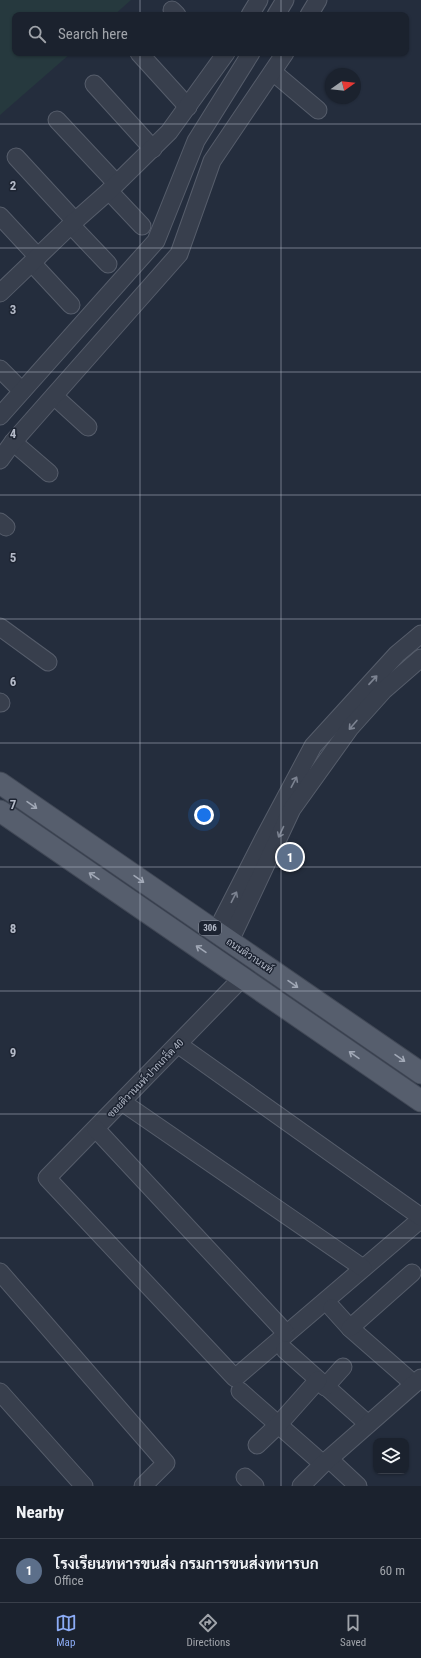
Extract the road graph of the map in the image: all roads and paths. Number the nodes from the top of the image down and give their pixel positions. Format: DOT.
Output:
graph roads {
  1 [pos="259,0"];
  2 [pos="285,0"];
  3 [pos="318,0"];
  4 [pos="252,12"];
  5 [pos="278,12"];
  6 [pos="311,12"];
  7 [pos="142,56"];
  8 [pos="220,56"];
  9 [pos="250,56"];
  10 [pos="283,56"];
  11 [pos="273,72"];
  12 [pos="94,84"];
  13 [pos="188,106"];
  14 [pos="318,110"];
  15 [pos="56,120"];
  16 [pos="153,149"];
  17 [pos="16,157"];
  18 [pos="113,187"];
  19 [pos="0,216"];
  20 [pos="73,223"];
  21 [pos="142,226"];
  22 [pos="35,260"];
  23 [pos="108,264"];
  24 [pos="0,293"];
  25 [pos="70,305"];
  26 [pos="0,369"];
  27 [pos="22,391"];
  28 [pos="54,396"];
  29 [pos="2,408"];
  30 [pos="88,427"];
  31 [pos="13,442"];
  32 [pos="0,460"];
  33 [pos="49,473"];
  34 [pos="0,627"];
  35 [pos="421,634"];
  36 [pos="421,658"];
  37 [pos="48,662"];
  38 [pos="0,783"];
  39 [pos="2,816"];
  40 [pos="227,939"];
  41 [pos="222,963"];
  42 [pos="242,977"];
  43 [pos="179,1045"];
  44 [pos="421,1073"];
  45 [pos="421,1101"];
  46 [pos="122,1102"];
  47 [pos="96,1129"];
  48 [pos="421,1218"];
  49 [pos="363,1268"];
  50 [pos="0,1272"];
  51 [pos="412,1273"];
  52 [pos="332,1308"];
  53 [pos="350,1328"];
  54 [pos="286,1341"];
  55 [pos="343,1367"];
  56 [pos="418,1381"];
  57 [pos="322,1384"];
  58 [pos="240,1391"];
  59 [pos="0,1392"];
  60 [pos="368,1424"];
  61 [pos="278,1425"];
  62 [pos="257,1445"];
  63 [pos="326,1461"];
  64 [pos="84,1486"];
  65 [pos="144,1486"];
  66 [pos="301,1486"];
  67 [pos="358,1486"];
  1 -- 4 [label="street"];
  2 -- 5 [label="street"];
  3 -- 6 [label="street"];
  7 -- 13 [label="street"];
  8 -- 13 [label="street"];
  9 -- 27 [label="street"];
  10 -- 11 [label="street"];
  11 -- 14 [label="street"];
  11 -- 28 [label="street"];
  12 -- 16 [label="street"];
  13 -- 16 [label="street"];
  15 -- 18 [label="street"];
  16 -- 18 [label="street"];
  17 -- 20 [label="street"];
  18 -- 20 [label="street"];
  18 -- 21 [label="street"];
  19 -- 22 [label="street"];
  20 -- 22 [label="street"];
  20 -- 23 [label="street"];
  22 -- 24 [label="street"];
  22 -- 25 [label="street"];
  26 -- 27 [label="street"];
  27 -- 29 [label="street"];
  28 -- 30 [label="street"];
  28 -- 31 [label="street"];
  31 -- 32 [label="street"];
  31 -- 33 [label="street"];
  34 -- 37 [label="street"];
  40 -- 35 [label="street, one-way"];
  36 -- 40 [label="street, one-way"];
  38 -- 40 [label="main road, ถนนติวานนท์ / 306, one-way"];
  41 -- 39 [label="main road, 306, one-way"];
  40 -- 41 [label="main road"];
  40 -- 44 [label="main road, ถนนติวานนท์ / 306, one-way"];
  41 -- 42 [label="main road, 306"];
  42 -- 43 [label="street, ซอยติวานนท์-ปากเกร็ด 40"];
  45 -- 42 [label="main road, 306, one-way"];
  43 -- 46 [label="street, ซอยติวานนท์-ปากเกร็ด 40"];
  43 -- 48 [label="street"];
  46 -- 47 [label="street, ซอยติวานนท์-ปากเกร็ด 40"];
  46 -- 49 [label="street"];
  47 -- 54 [label="street"];
  47 -- 54 [label="street, ซอยติวานนท์-ปากเกร็ด 40"];
  48 -- 49 [label="street"];
  49 -- 54 [label="street"];
  50 -- 65 [label="street"];
  51 -- 53 [label="street"];
  52 -- 53 [label="street"];
  53 -- 56 [label="street"];
  54 -- 57 [label="street"];
  55 -- 57 [label="street"];
  56 -- 60 [label="street"];
  57 -- 60 [label="street"];
  57 -- 61 [label="street"];
  58 -- 61 [label="street"];
  59 -- 64 [label="street"];
  60 -- 63 [label="street"];
  61 -- 62 [label="street"];
  61 -- 63 [label="street"];
  63 -- 66 [label="street"];
  63 -- 67 [label="street"];
}
